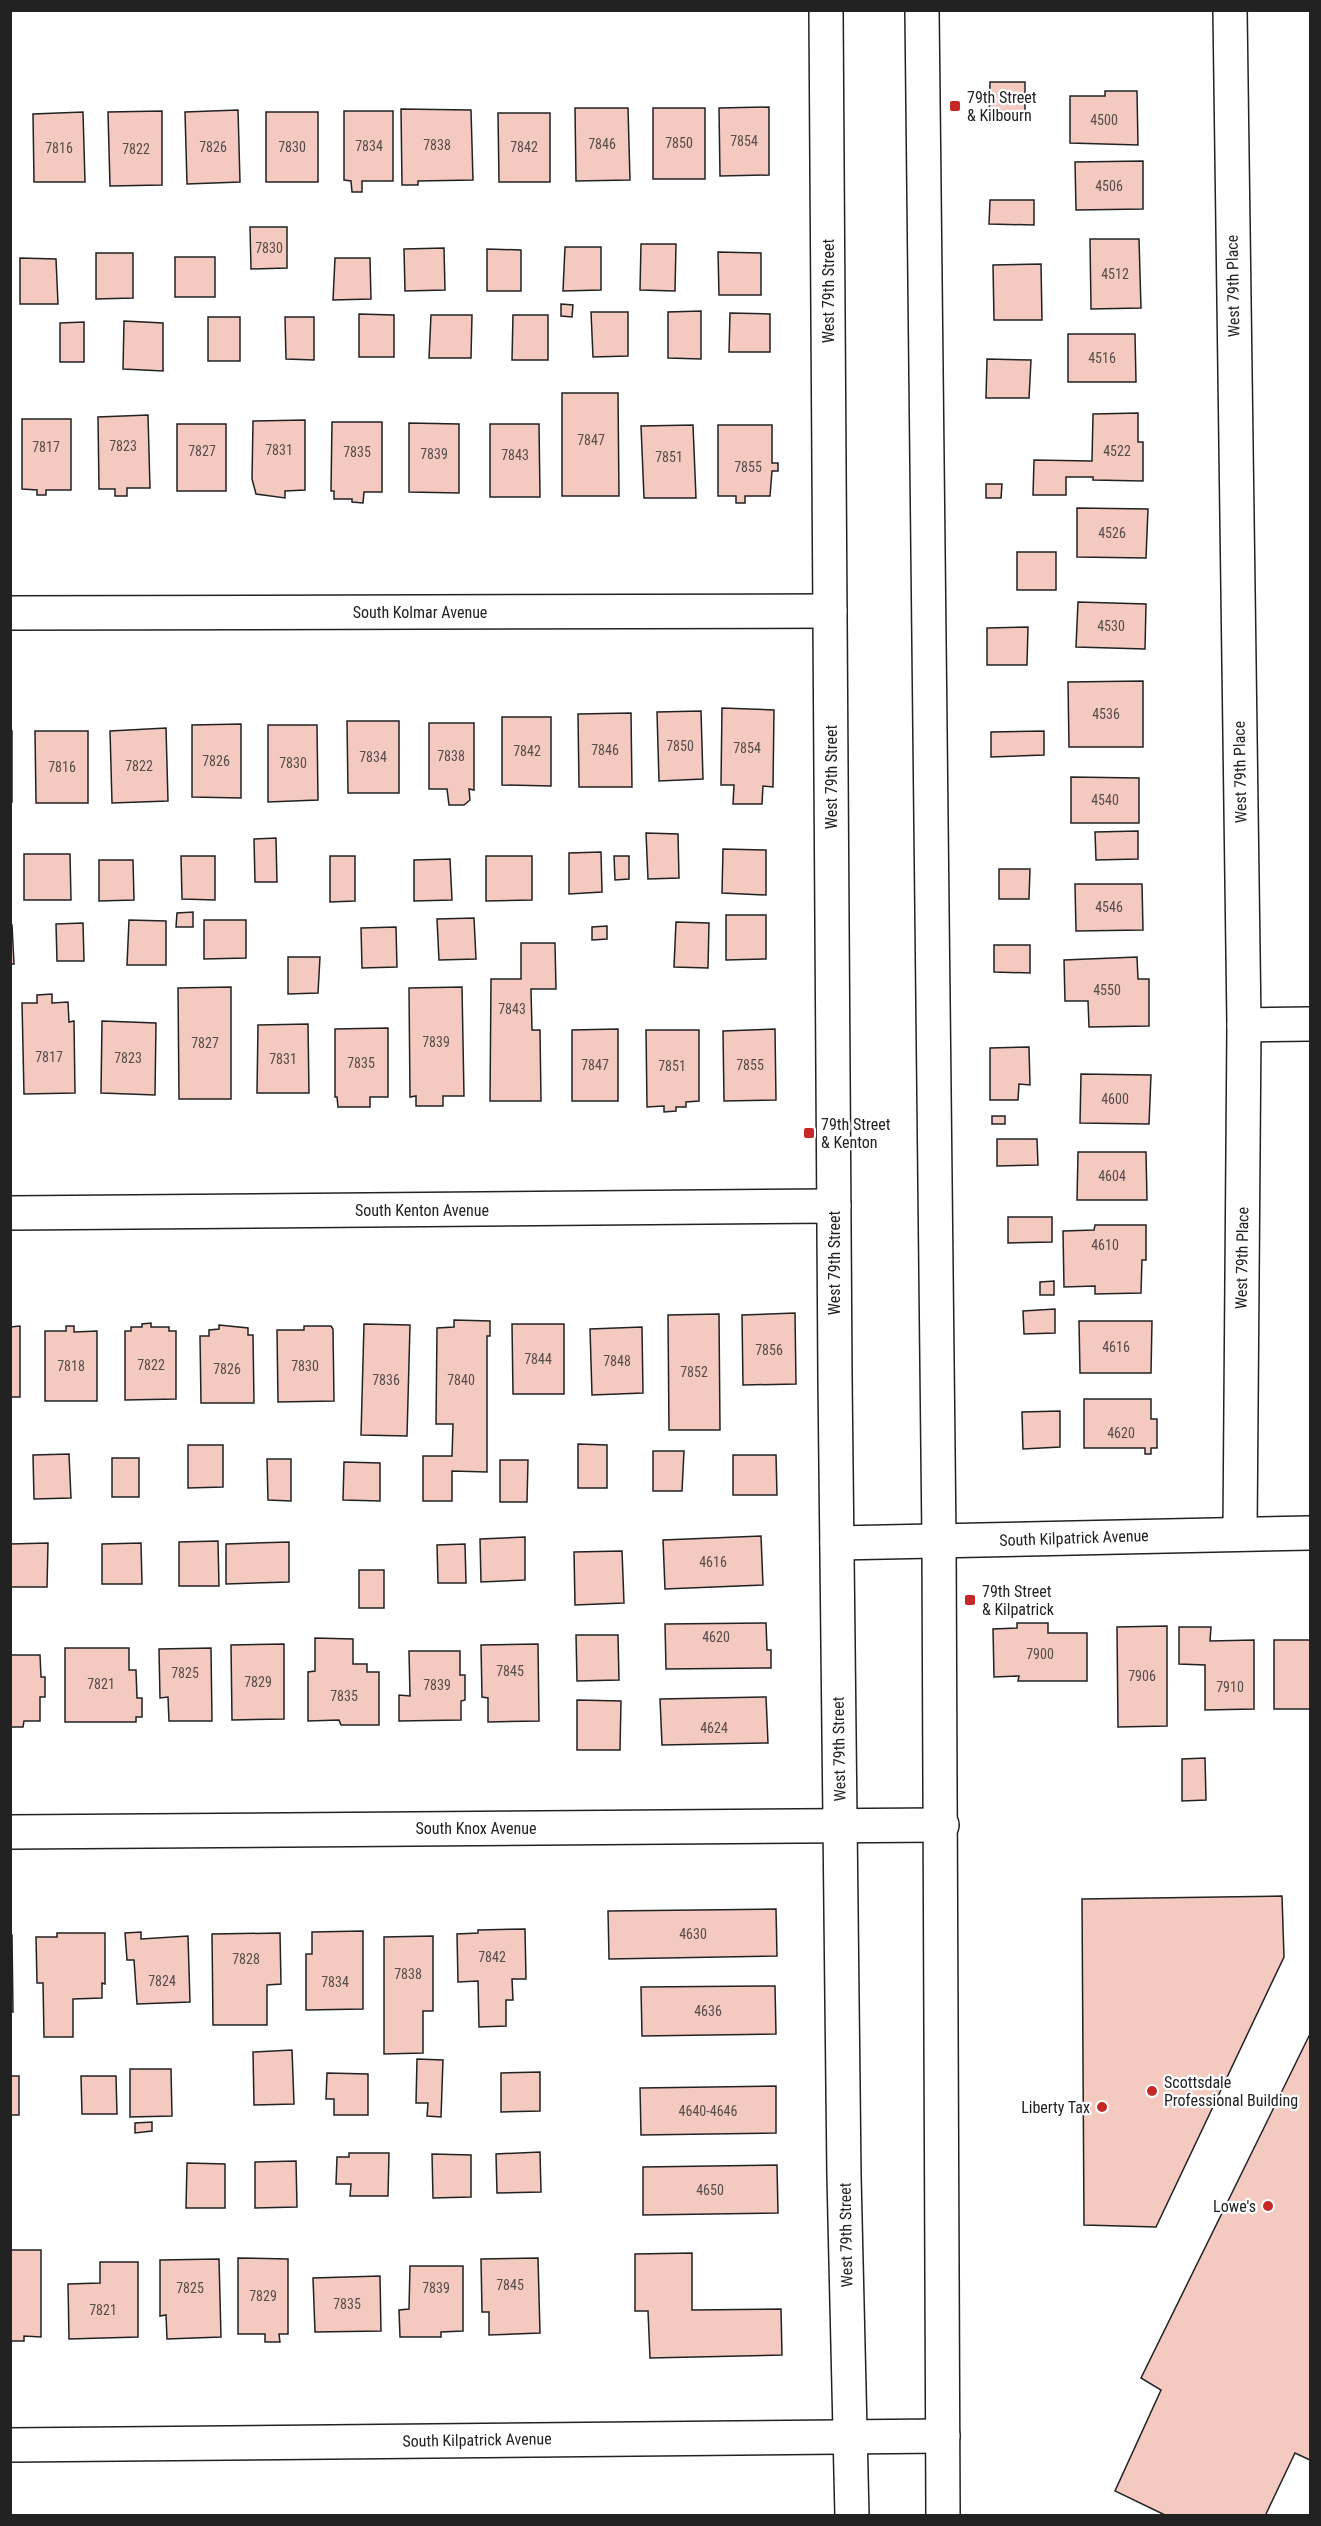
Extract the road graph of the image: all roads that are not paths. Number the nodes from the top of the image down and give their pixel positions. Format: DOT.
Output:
graph roads {
  1 [pos="826,10"];
  2 [pos="922,10"];
  3 [pos="1230,10"];
  4 [pos="830,611"];
  5 [pos="10,613"];
  6 [pos="1311,1024"];
  7 [pos="1244,1025"];
  8 [pos="834,1206"];
  9 [pos="10,1214"];
  10 [pos="1240,1533"];
  11 [pos="1311,1533"];
  12 [pos="939,1541"];
  13 [pos="837,1543"];
  14 [pos="942,1825"];
  15 [pos="840,1826"];
  16 [pos="10,1832"];
  17 [pos="943,2436"];
  18 [pos="851,2437"];
  19 [pos="10,2445"];
  20 [pos="852,2516"];
  21 [pos="943,2516"];
  1 -- 4 [label="street, West 79th Street"];
  2 -- 12 [label="street"];
  3 -- 7 [label="street, West 79th Place"];
  4 -- 5 [label="street, South Kolmar Avenue"];
  4 -- 8 [label="street, West 79th Street"];
  6 -- 7 [label="street"];
  7 -- 10 [label="street, West 79th Place"];
  8 -- 9 [label="street, South Kenton Avenue"];
  8 -- 13 [label="street, West 79th Street"];
  10 -- 11 [label="street, South Kilpatrick Avenue"];
  10 -- 12 [label="street, South Kilpatrick Avenue"];
  12 -- 13 [label="street, South Kilpatrick Avenue"];
  12 -- 14 [label="street"];
  13 -- 15 [label="street, West 79th Street"];
  14 -- 15 [label="street, South Knox Avenue"];
  14 -- 17 [label="street"];
  15 -- 16 [label="street, South Knox Avenue"];
  15 -- 18 [label="street, West 79th Street"];
  17 -- 18 [label="street, South Kilpatrick Avenue"];
  17 -- 21 [label="street"];
  18 -- 19 [label="street, South Kilpatrick Avenue"];
  18 -- 20 [label="street, West 79th Street"];
}
